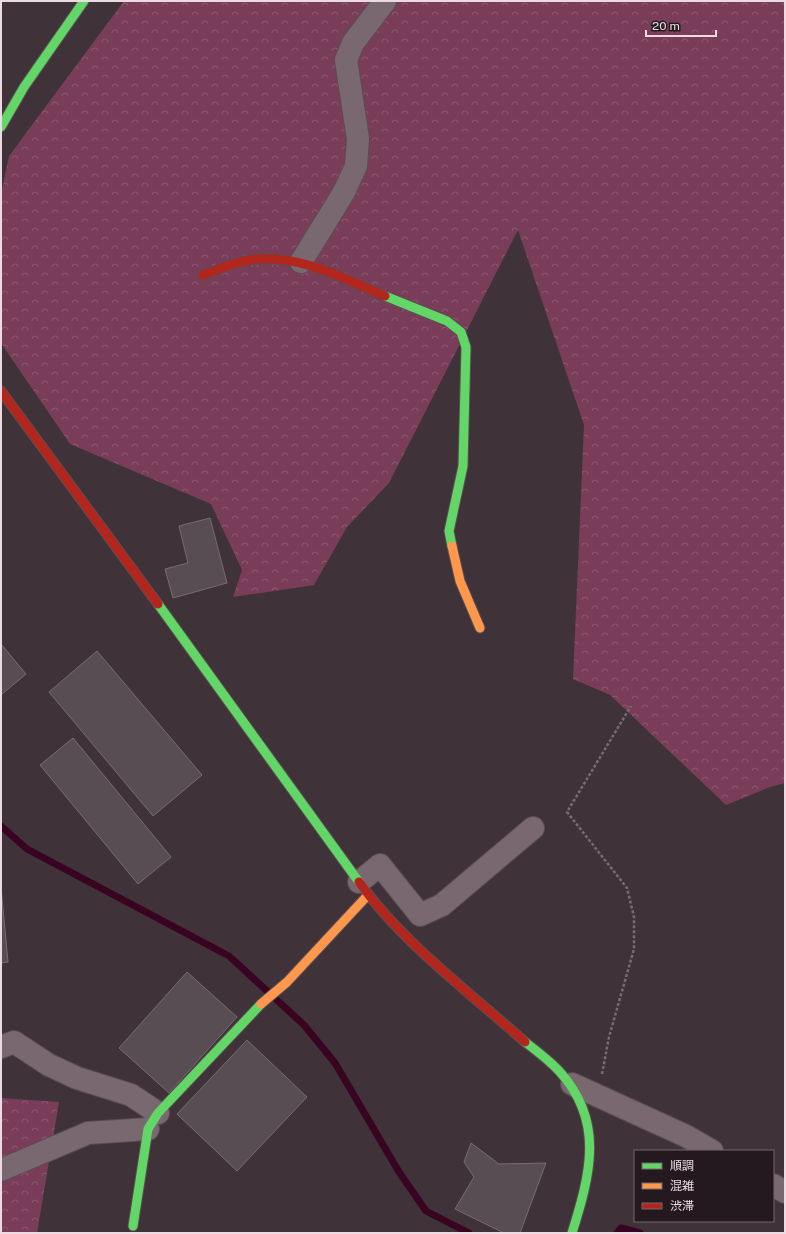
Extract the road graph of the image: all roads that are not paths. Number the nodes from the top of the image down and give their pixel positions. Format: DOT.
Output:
graph roads {
  1 [pos="84,1"];
  2 [pos="386,1"];
  3 [pos="1,127"];
  4 [pos="301,262"];
  5 [pos="203,275"];
  6 [pos="1,392"];
  7 [pos="480,628"];
  8 [pos="533,828"];
  9 [pos="363,888"];
  10 [pos="1,1047"];
  11 [pos="572,1084"];
  12 [pos="153,1121"];
  13 [pos="710,1150"];
  14 [pos="1,1170"];
  15 [pos="774,1186"];
  16 [pos="785,1192"];
  17 [pos="132,1226"];
  18 [pos="572,1233"];
  1 -- 3 [label="street"];
  2 -- 4 [label="street"];
  4 -- 5 [label="street"];
  4 -- 7 [label="street"];
  6 -- 9 [label="street"];
  8 -- 9 [label="street"];
  9 -- 11 [label="street"];
  9 -- 12 [label="street"];
  10 -- 12 [label="street"];
  11 -- 13 [label="street"];
  11 -- 18 [label="street"];
  12 -- 14 [label="street"];
  12 -- 17 [label="street"];
  15 -- 16 [label="street"];
}
